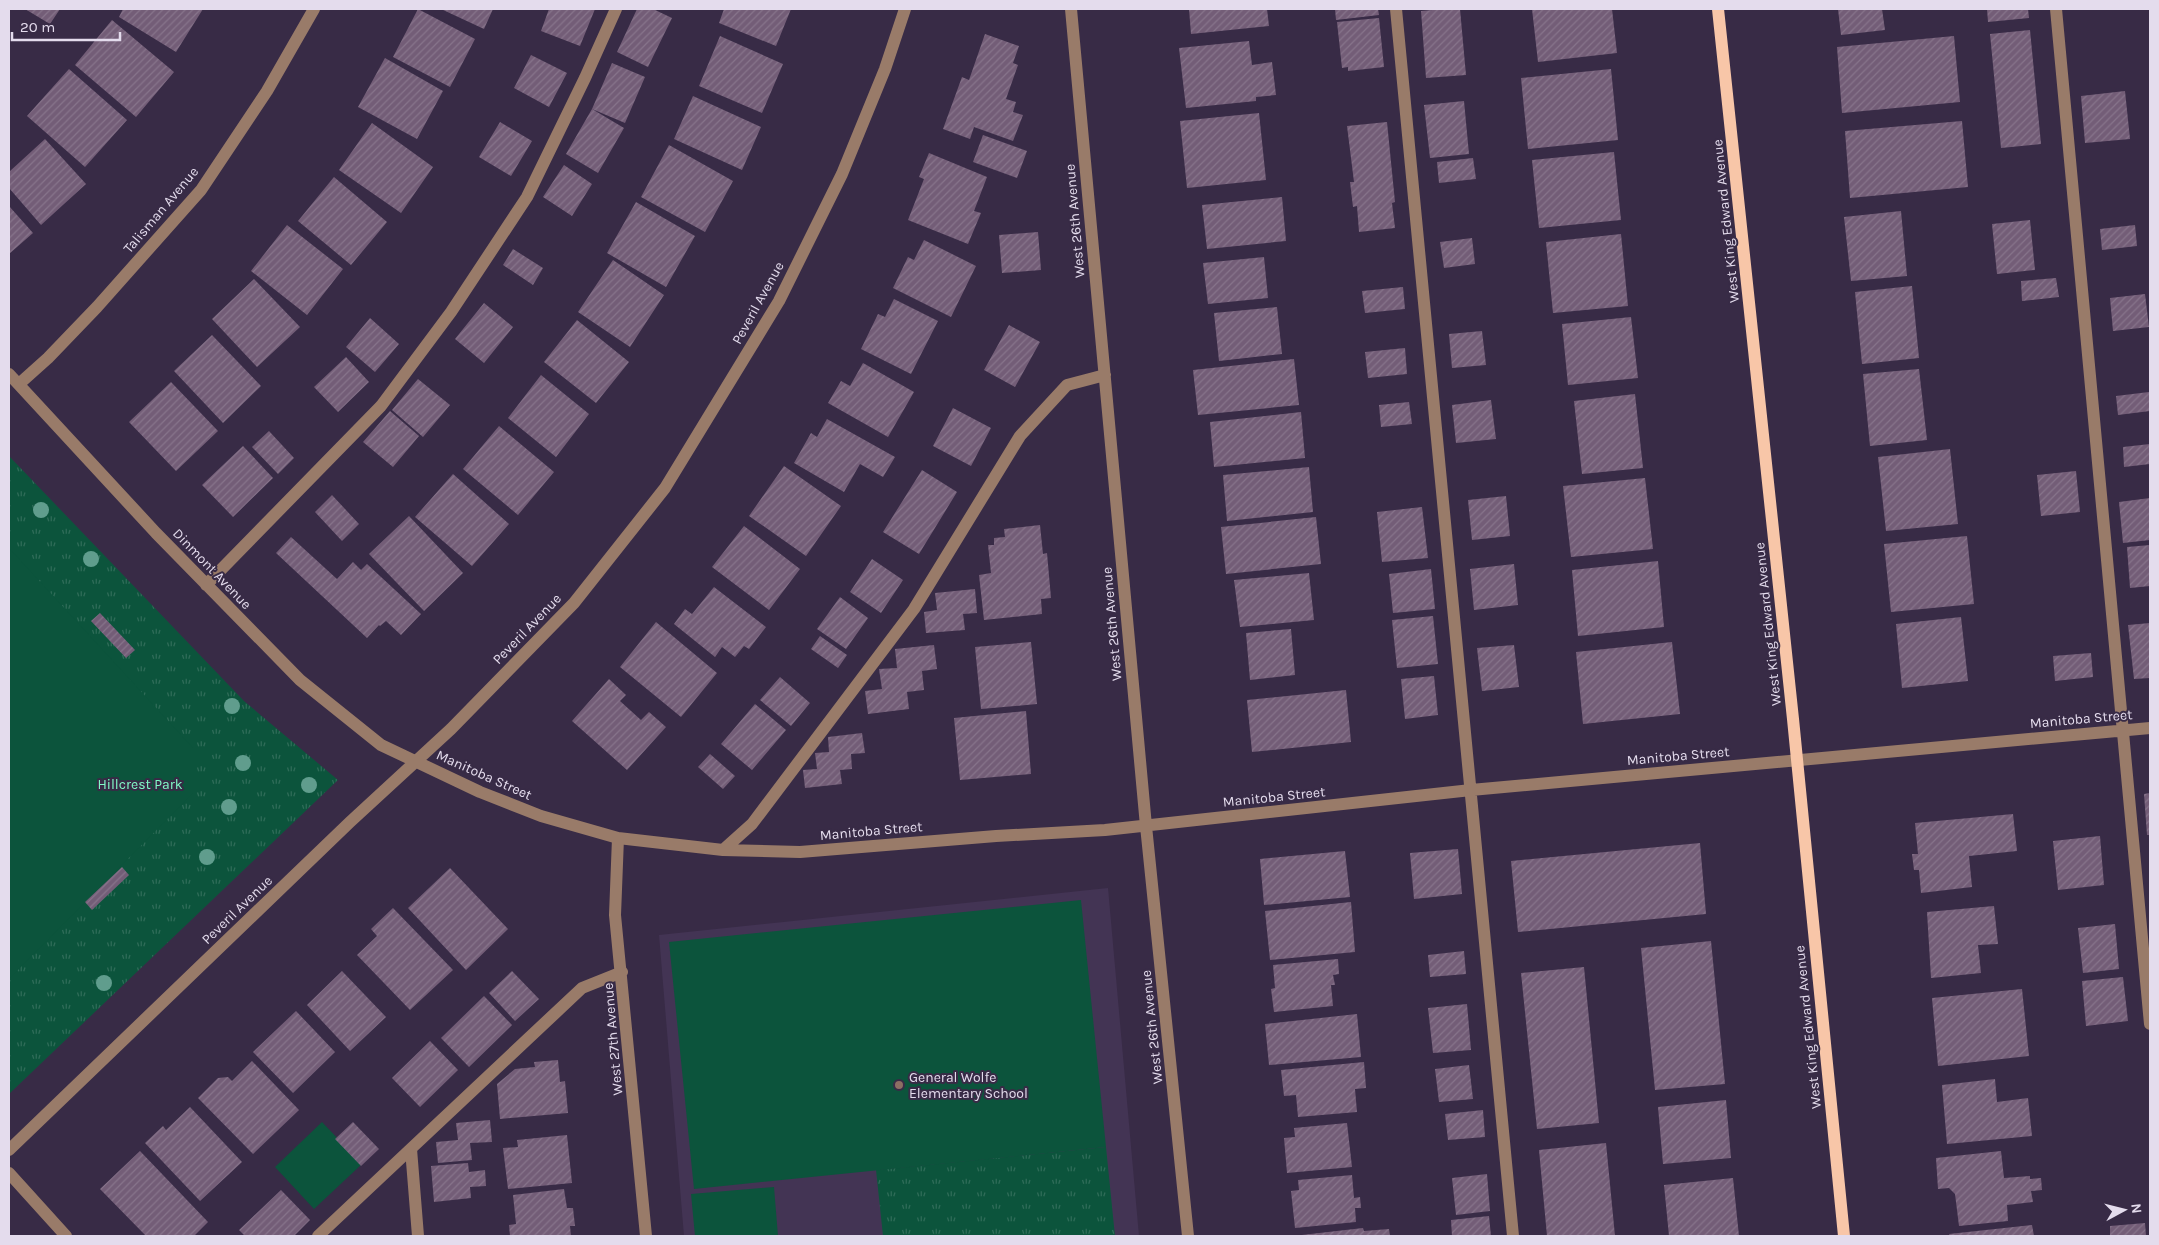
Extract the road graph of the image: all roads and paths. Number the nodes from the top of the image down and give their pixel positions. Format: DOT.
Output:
graph roads {
  1 [pos="314,9"];
  2 [pos="616,9"];
  3 [pos="905,9"];
  4 [pos="1070,9"];
  5 [pos="1396,9"];
  6 [pos="1718,9"];
  7 [pos="2056,9"];
  8 [pos="9,374"];
  9 [pos="1104,375"];
  10 [pos="20,384"];
  11 [pos="206,585"];
  12 [pos="2150,728"];
  13 [pos="2123,730"];
  14 [pos="415,760"];
  15 [pos="1797,760"];
  16 [pos="1470,790"];
  17 [pos="1146,826"];
  18 [pos="618,838"];
  19 [pos="724,850"];
  20 [pos="622,972"];
  21 [pos="2150,1024"];
  22 [pos="411,1149"];
  23 [pos="9,1150"];
  24 [pos="9,1174"];
  25 [pos="66,1236"];
  26 [pos="318,1236"];
  27 [pos="418,1236"];
  28 [pos="646,1236"];
  29 [pos="1188,1236"];
  30 [pos="1513,1236"];
  31 [pos="1844,1236"];
  1 -- 10 [label="street, Talisman Avenue"];
  2 -- 11 [label="street"];
  3 -- 14 [label="street, Peveril Avenue"];
  4 -- 9 [label="street, West 26th Avenue"];
  5 -- 16 [label="street"];
  6 -- 15 [label="main road, West King Edward Avenue"];
  7 -- 13 [label="street"];
  8 -- 10 [label="street, Dinmont Avenue"];
  9 -- 17 [label="street, West 26th Avenue"];
  9 -- 19 [label="street"];
  10 -- 11 [label="street, Dinmont Avenue"];
  11 -- 14 [label="street, Dinmont Avenue"];
  12 -- 13 [label="street, Manitoba Street"];
  13 -- 15 [label="street, Manitoba Street"];
  13 -- 21 [label="street"];
  14 -- 18 [label="street, Manitoba Street"];
  14 -- 23 [label="street, Peveril Avenue"];
  15 -- 16 [label="street, Manitoba Street"];
  15 -- 31 [label="main road, West King Edward Avenue"];
  16 -- 17 [label="street, Manitoba Street"];
  16 -- 30 [label="street"];
  17 -- 19 [label="street, Manitoba Street"];
  17 -- 29 [label="street, West 26th Avenue"];
  18 -- 19 [label="street, Manitoba Street"];
  18 -- 20 [label="street, West 27th Avenue"];
  20 -- 22 [label="street"];
  20 -- 28 [label="street, West 27th Avenue"];
  22 -- 26 [label="street"];
  22 -- 27 [label="street"];
  24 -- 25 [label="street"];
}
